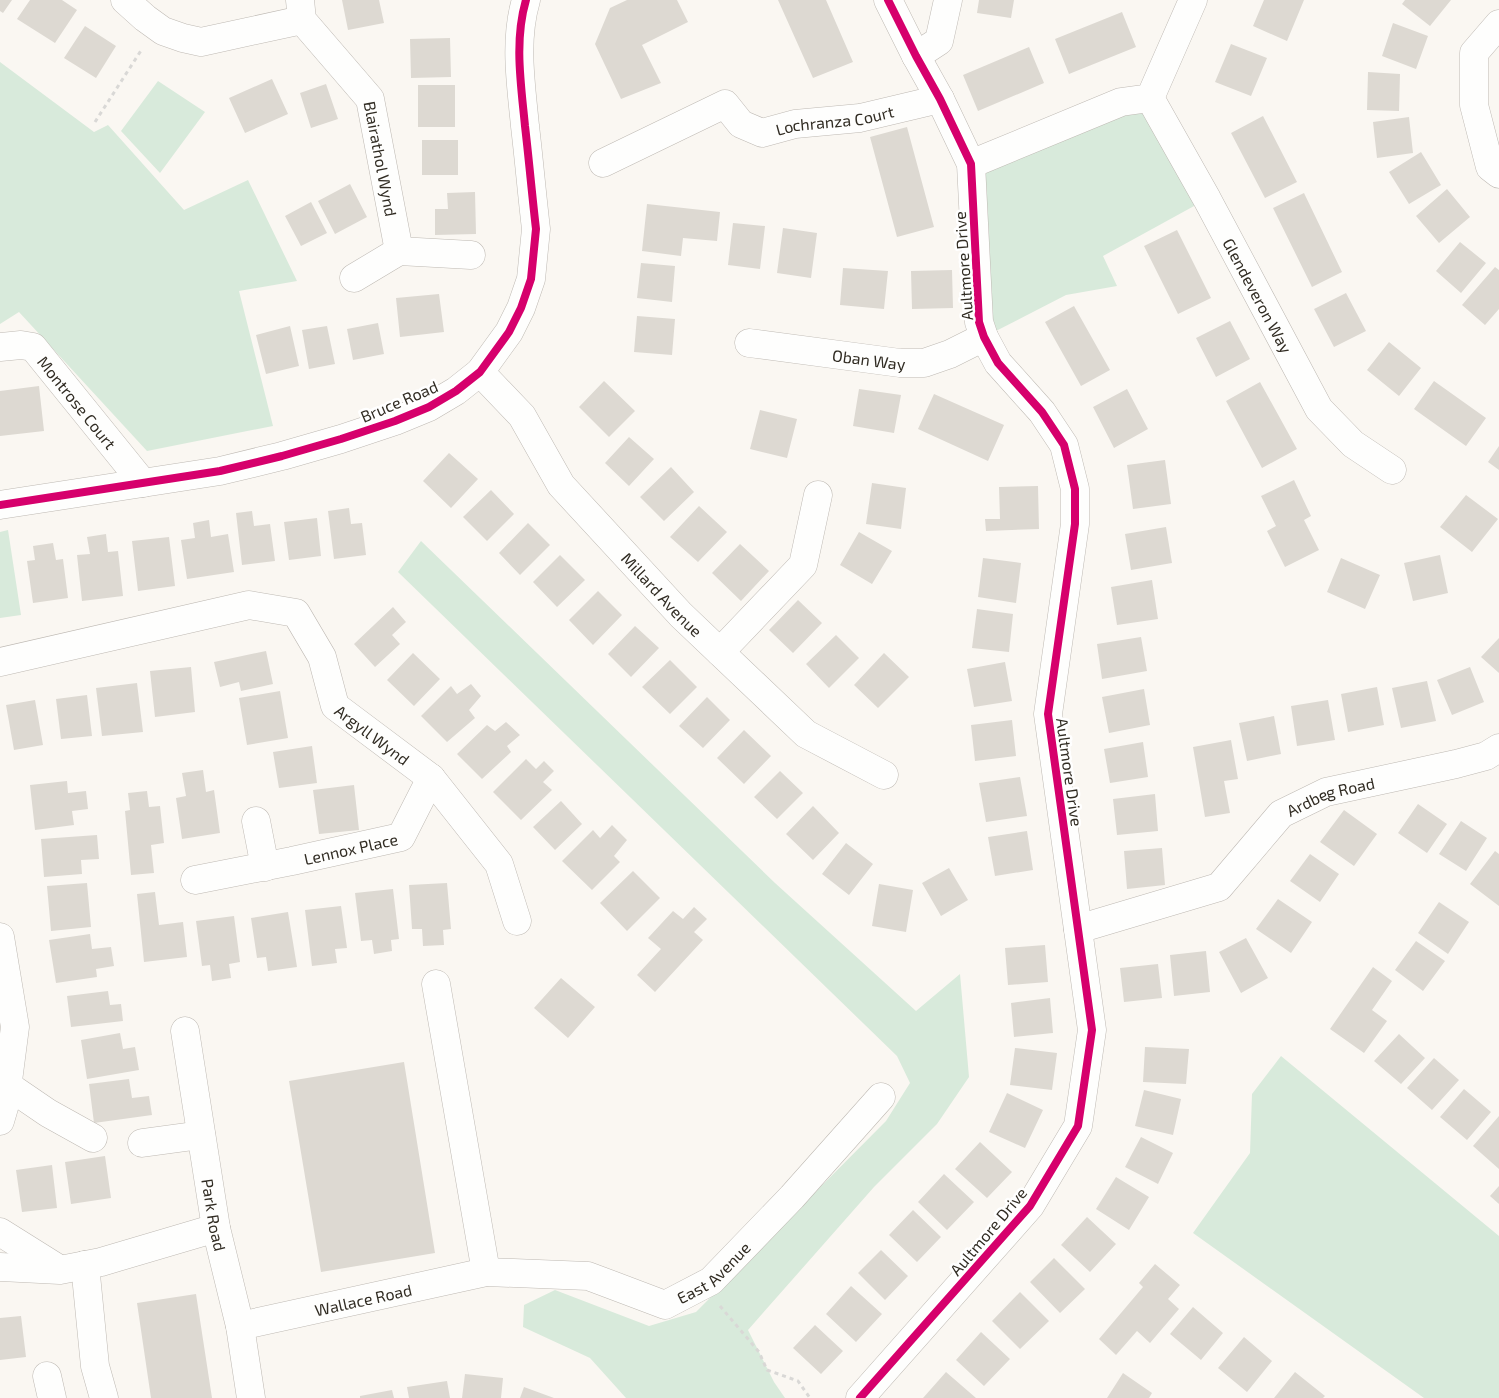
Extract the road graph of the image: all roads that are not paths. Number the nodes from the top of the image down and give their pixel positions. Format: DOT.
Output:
graph roads {
  1 [pos="125,0"];
  2 [pos="526,0"];
  3 [pos="888,0"];
  4 [pos="948,0"];
  5 [pos="1193,0"];
  6 [pos="301,10"];
  7 [pos="1499,24"];
  8 [pos="916,56"];
  9 [pos="1150,98"];
  10 [pos="940,99"];
  11 [pos="603,163"];
  12 [pos="971,164"];
  13 [pos="1499,174"];
  14 [pos="399,251"];
  15 [pos="471,255"];
  16 [pos="354,278"];
  17 [pos="984,337"];
  18 [pos="749,343"];
  19 [pos="0,347"];
  20 [pos="480,372"];
  21 [pos="1392,470"];
  22 [pos="143,483"];
  23 [pos="818,495"];
  24 [pos="0,505"];
  25 [pos="720,652"];
  26 [pos="0,662"];
  27 [pos="1495,759"];
  28 [pos="884,775"];
  29 [pos="431,778"];
  30 [pos="256,821"];
  31 [pos="265,867"];
  32 [pos="195,880"];
  33 [pos="517,921"];
  34 [pos="1078,929"];
  35 [pos="0,937"];
  36 [pos="436,984"];
  37 [pos="184,1031"];
  38 [pos="881,1097"];
  39 [pos="3,1105"];
  40 [pos="201,1135"];
  41 [pos="93,1138"];
  42 [pos="142,1143"];
  43 [pos="216,1228"];
  44 [pos="0,1232"];
  45 [pos="0,1267"];
  46 [pos="72,1267"];
  47 [pos="486,1272"];
  48 [pos="240,1326"];
  49 [pos="104,1398"];
  50 [pos="251,1398"];
  51 [pos="860,1398"];
  1 -- 6 [label="street"];
  2 -- 20 [label="street, Bruce Road"];
  3 -- 8 [label="street, Aultmore Drive"];
  4 -- 8 [label="street"];
  5 -- 9 [label="street"];
  6 -- 14 [label="street, Blairathol Wynd"];
  7 -- 13 [label="street"];
  8 -- 10 [label="street, Aultmore Drive"];
  9 -- 12 [label="street"];
  9 -- 21 [label="street, Glendeveron Way"];
  10 -- 11 [label="street, Lochranza Court"];
  10 -- 12 [label="street, Aultmore Drive"];
  12 -- 17 [label="street, Aultmore Drive"];
  14 -- 15 [label="street"];
  14 -- 16 [label="street"];
  17 -- 18 [label="street, Oban Way"];
  17 -- 34 [label="street, Aultmore Drive"];
  19 -- 22 [label="street, Montrose Court"];
  20 -- 22 [label="street, Bruce Road"];
  20 -- 25 [label="street, Millard Avenue"];
  22 -- 24 [label="street, Bruce Road"];
  23 -- 25 [label="street"];
  25 -- 28 [label="street, Millard Avenue"];
  26 -- 29 [label="street, Argyll Wynd"];
  27 -- 34 [label="street, Ardbeg Road"];
  29 -- 31 [label="street, Lennox Place"];
  29 -- 33 [label="street, Argyll Wynd"];
  30 -- 31 [label="street"];
  31 -- 32 [label="street, Lennox Place"];
  34 -- 51 [label="street, Aultmore Drive"];
  35 -- 39 [label="street"];
  36 -- 47 [label="street"];
  37 -- 40 [label="street, Park Road"];
  38 -- 47 [label="street, East Avenue"];
  39 -- 41 [label="street"];
  40 -- 42 [label="street"];
  40 -- 43 [label="street, Park Road"];
  43 -- 46 [label="street"];
  43 -- 48 [label="street, Park Road"];
  44 -- 46 [label="street"];
  45 -- 46 [label="street"];
  46 -- 49 [label="street"];
  47 -- 48 [label="street, Wallace Road"];
  48 -- 50 [label="street, Park Road"];
}
